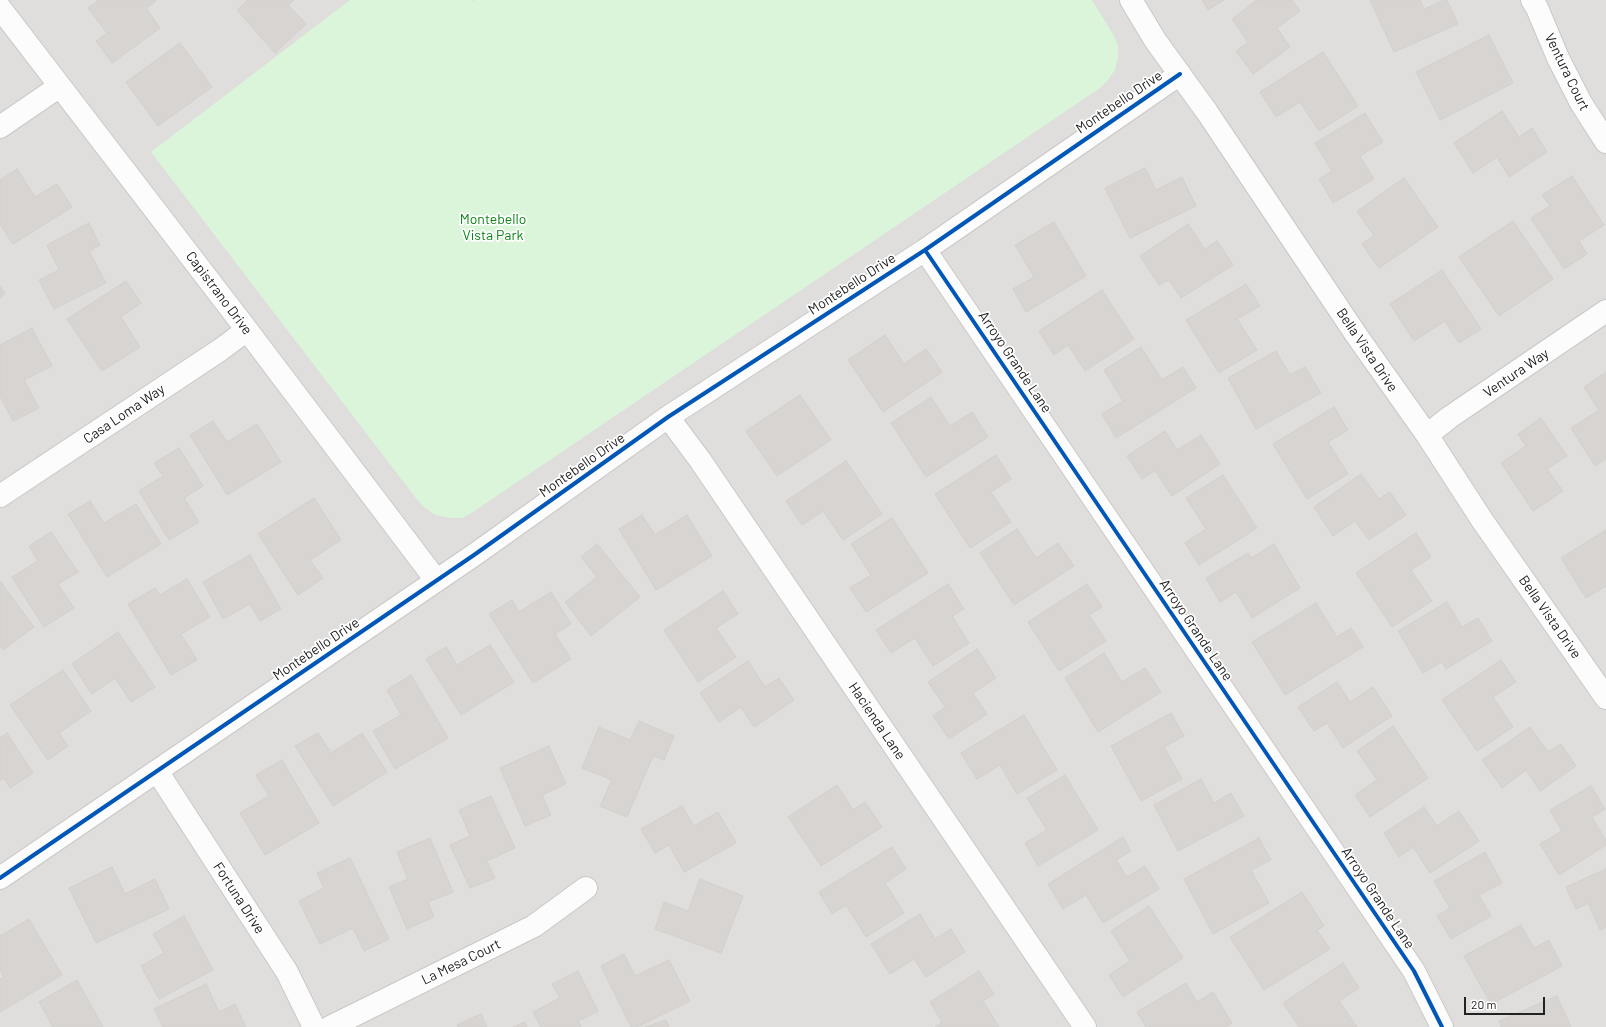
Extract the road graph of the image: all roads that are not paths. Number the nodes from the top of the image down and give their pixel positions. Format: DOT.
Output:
graph roads {
  1 [pos="1132,0"];
  2 [pos="1532,0"];
  3 [pos="0,8"];
  4 [pos="1180,74"];
  5 [pos="60,86"];
  6 [pos="0,127"];
  7 [pos="1606,142"];
  8 [pos="925,250"];
  9 [pos="1606,311"];
  10 [pos="247,330"];
  11 [pos="668,417"];
  12 [pos="1427,436"];
  13 [pos="0,496"];
  14 [pos="436,580"];
  15 [pos="1604,689"];
  16 [pos="157,771"];
  17 [pos="0,878"];
  18 [pos="586,888"];
  19 [pos="314,1027"];
  20 [pos="330,1027"];
  21 [pos="1084,1027"];
  22 [pos="1442,1027"];
  1 -- 4 [label="street, Bella Vista Drive"];
  2 -- 7 [label="street, Ventura Court"];
  3 -- 5 [label="street, Capistrano Drive"];
  4 -- 8 [label="street, Montebello Drive"];
  4 -- 12 [label="street, Bella Vista Drive"];
  5 -- 6 [label="street"];
  5 -- 10 [label="street, Capistrano Drive"];
  8 -- 11 [label="street, Montebello Drive"];
  8 -- 22 [label="street, Arroyo Grande Lane"];
  9 -- 12 [label="street, Ventura Way"];
  10 -- 13 [label="street, Casa Loma Way"];
  10 -- 14 [label="street, Capistrano Drive"];
  11 -- 14 [label="street, Montebello Drive"];
  11 -- 21 [label="street, Hacienda Lane"];
  12 -- 15 [label="street, Bella Vista Drive"];
  14 -- 16 [label="street, Montebello Drive"];
  16 -- 17 [label="street, Montebello Drive"];
  16 -- 19 [label="street, Fortuna Drive"];
  18 -- 20 [label="street, La Mesa Court"];
}
